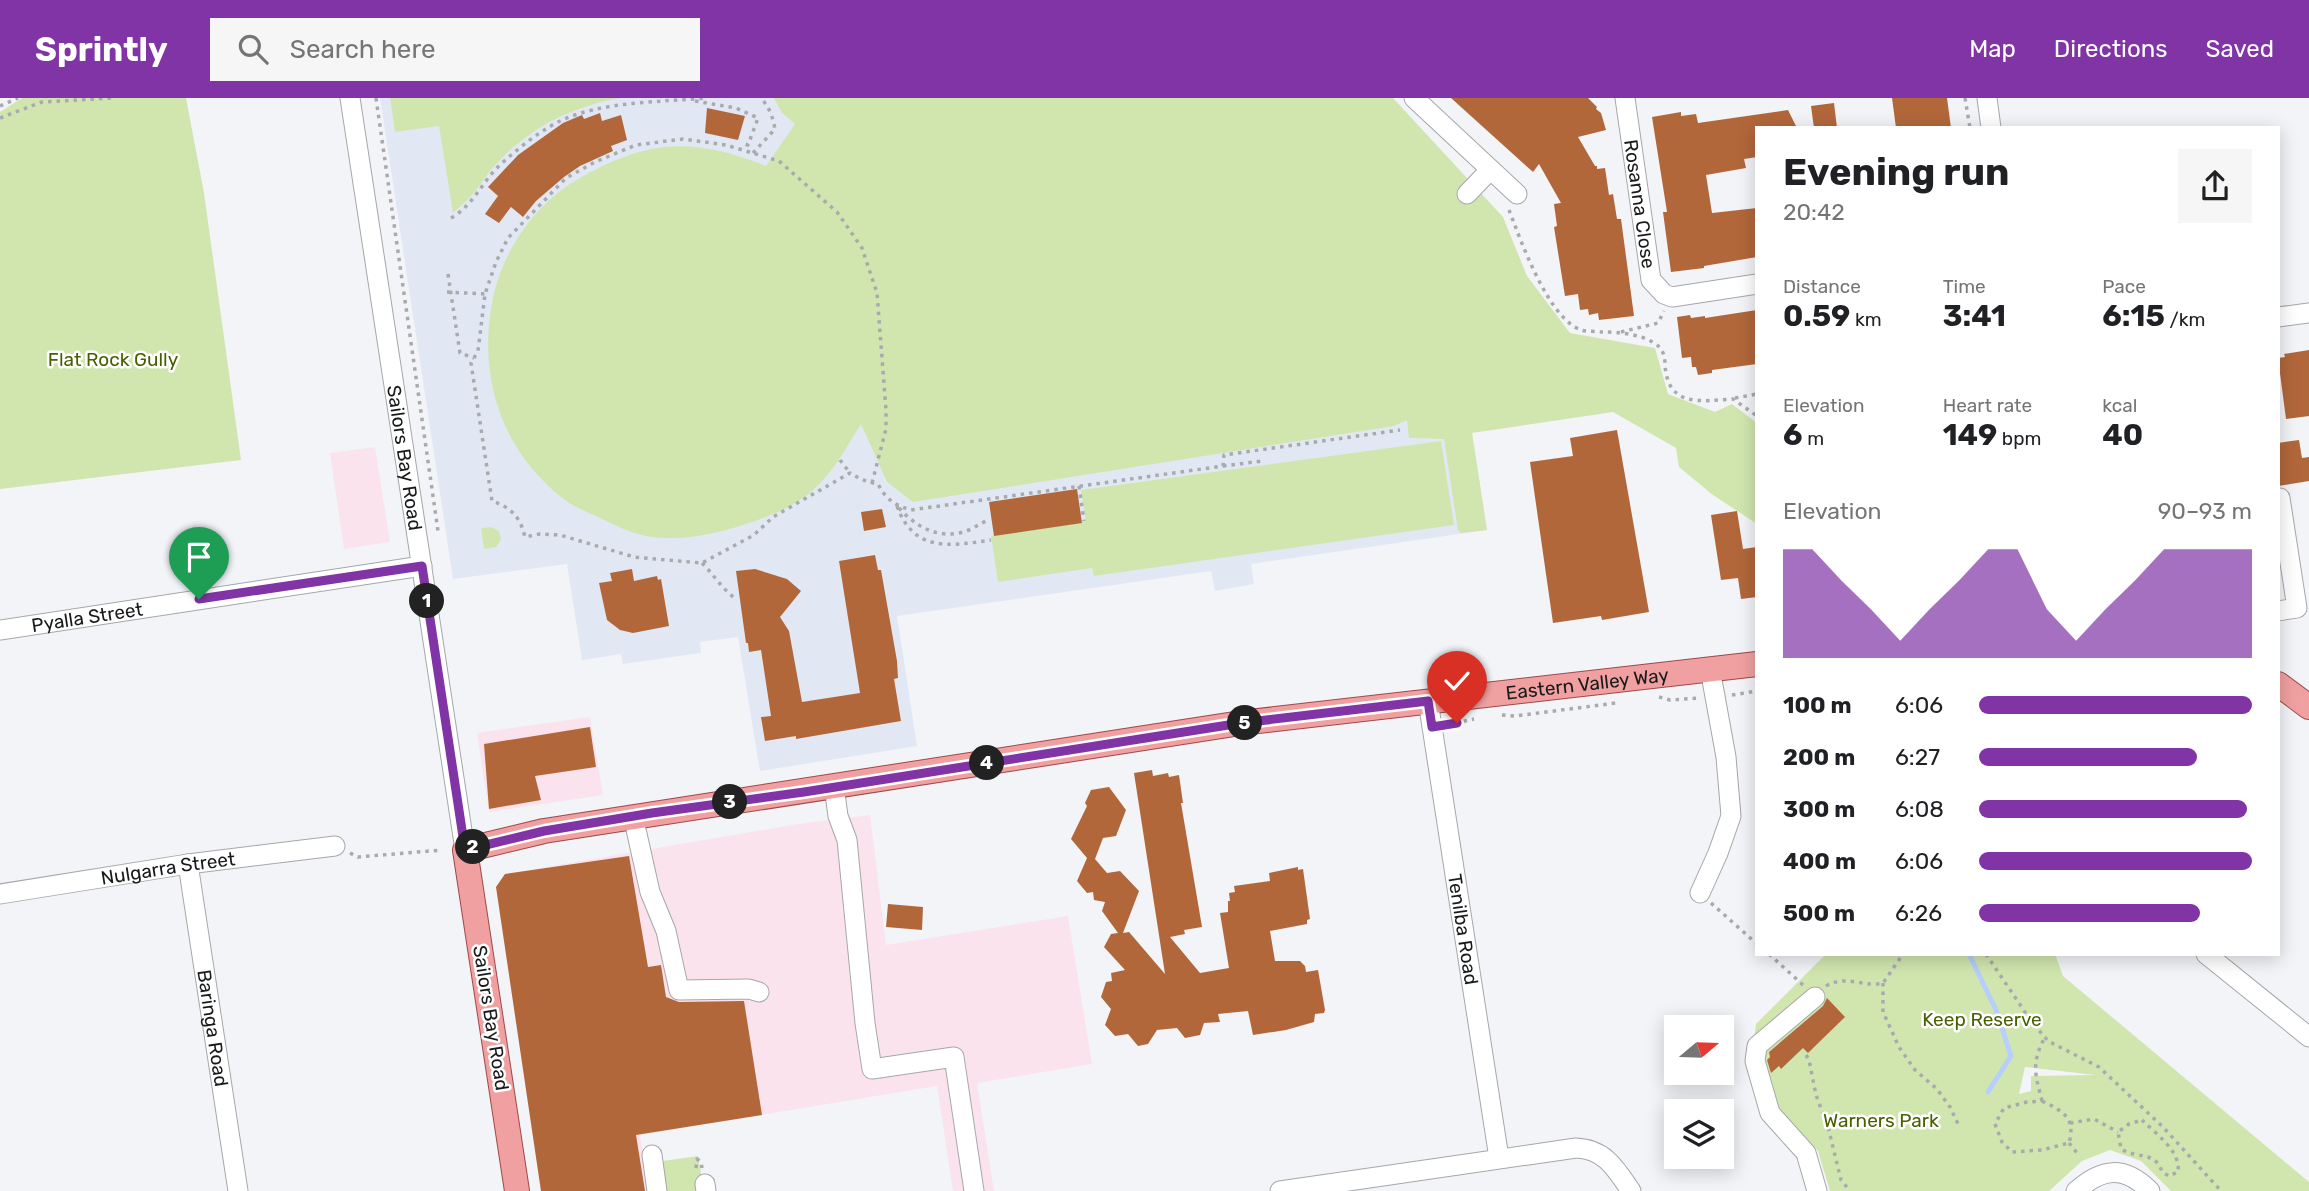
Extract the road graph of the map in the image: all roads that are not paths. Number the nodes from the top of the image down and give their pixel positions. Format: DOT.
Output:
graph roads {
  1 [pos="350,98"];
  2 [pos="1414,98"];
  3 [pos="1625,98"];
  4 [pos="1987,98"];
  5 [pos="1991,126"];
  6 [pos="1490,170"];
  7 [pos="1467,194"];
  8 [pos="1511,197"];
  9 [pos="1755,284"];
  10 [pos="2309,313"];
  11 [pos="2280,317"];
  12 [pos="2280,498"];
  13 [pos="2282,528"];
  14 [pos="422,566"];
  15 [pos="2288,609"];
  16 [pos="0,630"];
  17 [pos="1755,664"];
  18 [pos="1710,669"];
  19 [pos="2280,685"];
  20 [pos="1428,701"];
  21 [pos="2309,707"];
  22 [pos="834,786"];
  23 [pos="633,816"];
  24 [pos="335,846"];
  25 [pos="453,850"];
  26 [pos="188,864"];
  27 [pos="1700,893"];
  28 [pos="0,894"];
  29 [pos="2208,956"];
  30 [pos="759,992"];
  31 [pos="1815,997"];
  32 [pos="2309,1037"];
  33 [pos="652,1154"];
  34 [pos="1499,1158"];
  35 [pos="238,1191"];
  36 [pos="517,1191"];
  37 [pos="657,1191"];
  38 [pos="974,1191"];
  39 [pos="1280,1191"];
  40 [pos="1632,1191"];
  41 [pos="1817,1191"];
  42 [pos="2076,1191"];
  43 [pos="2150,1191"];
  1 -- 14 [label="street, Sailors Bay Road"];
  2 -- 6 [label="street"];
  3 -- 9 [label="street, Rosanna Close"];
  4 -- 5 [label="street"];
  6 -- 7 [label="street"];
  6 -- 8 [label="street"];
  10 -- 11 [label="street"];
  12 -- 13 [label="street"];
  13 -- 15 [label="street"];
  14 -- 16 [label="street, Pyalla Street"];
  14 -- 25 [label="street, Sailors Bay Road"];
  17 -- 18 [label="main road, Eastern Valley Way"];
  18 -- 20 [label="main road, Eastern Valley Way"];
  18 -- 27 [label="street"];
  19 -- 21 [label="main road"];
  20 -- 22 [label="main road, Eastern Valley Way"];
  20 -- 34 [label="street, Tenilba Road"];
  22 -- 23 [label="main road, Eastern Valley Way"];
  22 -- 38 [label="street"];
  23 -- 25 [label="main road, Eastern Valley Way"];
  23 -- 30 [label="street"];
  24 -- 26 [label="street, Nulgarra Street"];
  25 -- 36 [label="main road, Sailors Bay Road"];
  26 -- 28 [label="street, Nulgarra Street"];
  26 -- 35 [label="street, Baringa Road"];
  29 -- 32 [label="street"];
  31 -- 41 [label="street"];
  33 -- 37 [label="street"];
  34 -- 39 [label="street"];
  34 -- 40 [label="street"];
  42 -- 43 [label="street"];
}
